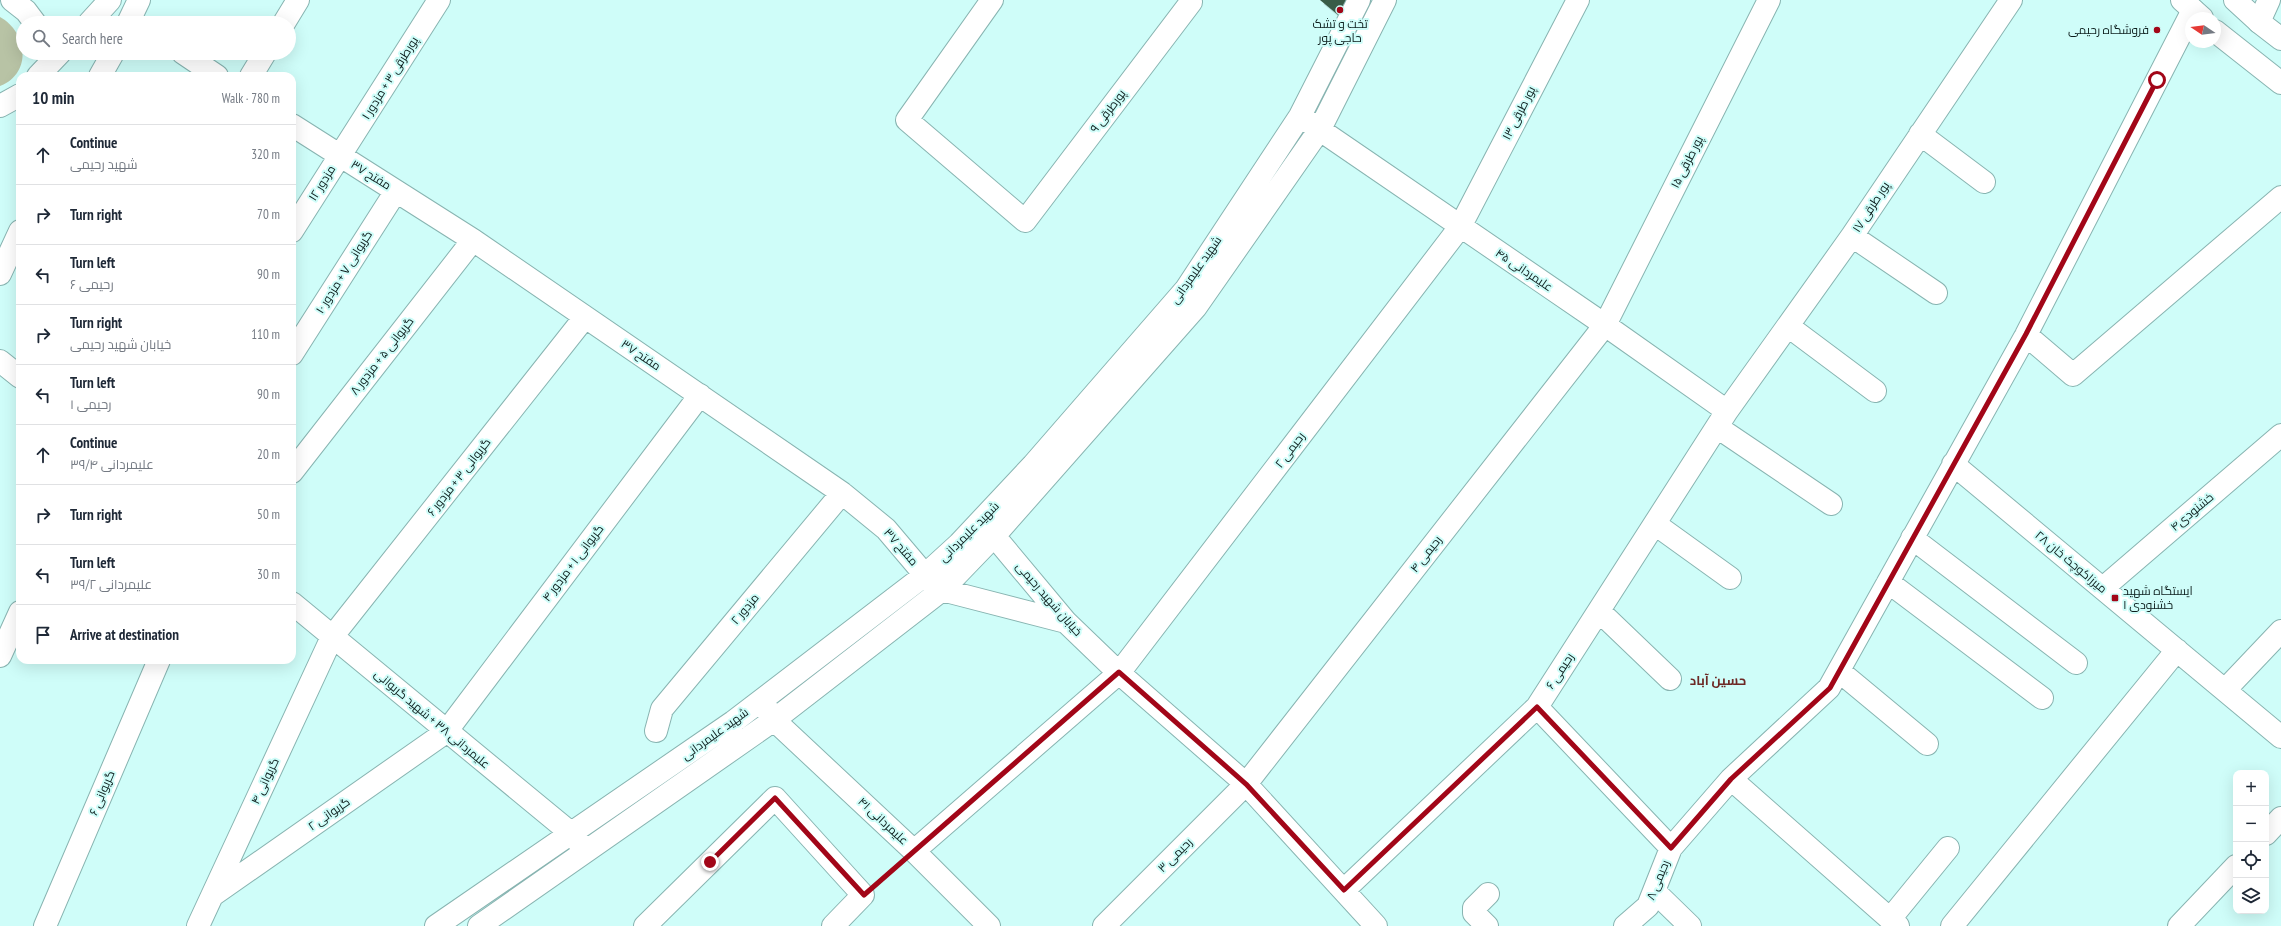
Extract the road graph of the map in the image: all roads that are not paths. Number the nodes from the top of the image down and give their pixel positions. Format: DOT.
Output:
graph roads {
  1 [pos="12,0"];
  2 [pos="110,0"];
  3 [pos="298,0"];
  4 [pos="439,0"];
  5 [pos="992,0"];
  6 [pos="1359,0"];
  7 [pos="1385,0"];
  8 [pos="1578,0"];
  9 [pos="1769,0"];
  10 [pos="2011,0"];
  11 [pos="2235,0"];
  12 [pos="2269,0"];
  13 [pos="1191,2"];
  14 [pos="2192,9"];
  15 [pos="30,16"];
  16 [pos="95,16"];
  17 [pos="288,16"];
  18 [pos="2258,22"];
  19 [pos="2221,36"];
  20 [pos="2281,39"];
  21 [pos="40,60"];
  22 [pos="53,60"];
  23 [pos="109,60"];
  24 [pos="193,60"];
  25 [pos="261,60"];
  26 [pos="38,72"];
  27 [pos="41,72"];
  28 [pos="102,72"];
  29 [pos="210,72"];
  30 [pos="253,72"];
  31 [pos="2281,83"];
  32 [pos="16,98"];
  33 [pos="0,106"];
  34 [pos="1300,116"];
  35 [pos="296,128"];
  36 [pos="1320,129"];
  37 [pos="1920,134"];
  38 [pos="340,156"];
  39 [pos="1984,182"];
  40 [pos="396,191"];
  41 [pos="2281,197"];
  42 [pos="296,225"];
  43 [pos="1460,227"];
  44 [pos="1852,236"];
  45 [pos="16,240"];
  46 [pos="473,240"];
  47 [pos="0,274"];
  48 [pos="1936,293"];
  49 [pos="585,317"];
  50 [pos="1606,325"];
  51 [pos="1788,326"];
  52 [pos="2026,334"];
  53 [pos="296,348"];
  54 [pos="0,361"];
  55 [pos="16,374"];
  56 [pos="1875,391"];
  57 [pos="700,395"];
  58 [pos="1722,419"];
  59 [pos="2280,439"];
  60 [pos="1953,464"];
  61 [pos="296,467"];
  62 [pos="842,493"];
  63 [pos="1832,504"];
  64 [pos="1655,524"];
  65 [pos="988,528"];
  66 [pos="1912,538"];
  67 [pos="925,574"];
  68 [pos="1730,578"];
  69 [pos="1888,582"];
  70 [pos="2103,588"];
  71 [pos="942,590"];
  72 [pos="296,606"];
  73 [pos="1599,611"];
  74 [pos="16,621"];
  75 [pos="1066,622"];
  76 [pos="2281,631"];
  77 [pos="332,636"];
  78 [pos="2177,650"];
  79 [pos="0,656"];
  80 [pos="2076,663"];
  81 [pos="157,664"];
  82 [pos="1839,671"];
  83 [pos="1119,672"];
  84 [pos="1670,679"];
  85 [pos="2225,690"];
  86 [pos="2042,698"];
  87 [pos="761,700"];
  88 [pos="1537,707"];
  89 [pos="774,720"];
  90 [pos="656,731"];
  91 [pos="446,732"];
  92 [pos="2281,737"];
  93 [pos="1927,744"];
  94 [pos="1731,779"];
  95 [pos="1246,784"];
  96 [pos="2281,818"];
  97 [pos="2269,831"];
  98 [pos="578,842"];
  99 [pos="1671,848"];
  100 [pos="1948,848"];
  101 [pos="914,850"];
  102 [pos="2233,869"];
  103 [pos="1344,890"];
  104 [pos="1654,891"];
  105 [pos="1488,894"];
  106 [pos="212,896"];
  107 [pos="465,918"];
  108 [pos="1894,922"];
  109 [pos="45,926"];
  110 [pos="198,926"];
  111 [pos="436,926"];
  112 [pos="479,926"];
  113 [pos="645,926"];
  114 [pos="833,926"];
  115 [pos="989,926"];
  116 [pos="1104,926"];
  117 [pos="1376,926"];
  118 [pos="1487,926"];
  119 [pos="1625,926"];
  120 [pos="1690,926"];
  121 [pos="1952,926"];
  122 [pos="2180,926"];
  1 -- 15 [label="street"];
  2 -- 16 [label="street"];
  3 -- 17 [label="street"];
  4 -- 38 [label="street, پورطرقی ۳ + مزدور ۱"];
  5 -- 13 [label="street, پورطرقی ۹"];
  6 -- 34 [label="street, شهید علیمردانی"];
  7 -- 36 [label="street, شهید علیمردانی"];
  8 -- 43 [label="street, پور طرقی ۱۳"];
  9 -- 50 [label="street, پور طرقی ۱۵"];
  10 -- 37 [label="street, پور طرقی ۱۷"];
  11 -- 18 [label="street"];
  12 -- 18 [label="street"];
  14 -- 52 [label="street, رحیمی ۸"];
  18 -- 20 [label="street"];
  19 -- 31 [label="street"];
  21 -- 26 [label="street"];
  22 -- 27 [label="street"];
  23 -- 28 [label="street"];
  24 -- 29 [label="street"];
  25 -- 30 [label="street"];
  32 -- 33 [label="street"];
  34 -- 36 [label="street, علیمردانی ۴۵"];
  34 -- 65 [label="street, شهید علیمردانی"];
  35 -- 38 [label="street, مفتح ۳۷"];
  36 -- 43 [label="street, علیمردانی ۴۵"];
  36 -- 65 [label="street, شهید علیمردانی"];
  37 -- 39 [label="street"];
  37 -- 44 [label="street, پور طرقی ۱۷"];
  38 -- 40 [label="street, مفتح ۳۷"];
  38 -- 42 [label="street, مزدور ۱۲"];
  40 -- 46 [label="street, مفتح ۳۷"];
  40 -- 53 [label="street, گریوانی ۷ + مزدور ۱۰"];
  41 -- 52 [label="street"];
  43 -- 50 [label="street, علیمردانی ۴۵"];
  43 -- 83 [label="street, رحیمی ۲"];
  44 -- 48 [label="street"];
  44 -- 51 [label="street, پور طرقی ۱۷"];
  45 -- 47 [label="street"];
  46 -- 49 [label="street, مفتح ۳۷"];
  46 -- 61 [label="street, گریوانی ۵ + مزدور ۸"];
  49 -- 57 [label="street, مفتح ۳۷"];
  49 -- 77 [label="street, گریوانی ۳ + مزدور ۶"];
  50 -- 58 [label="street, علیمردانی ۴۵"];
  50 -- 95 [label="street, رحیمی ۴"];
  51 -- 56 [label="street"];
  51 -- 58 [label="street, پور طرقی ۱۷"];
  52 -- 60 [label="street, رحیمی ۸"];
  54 -- 55 [label="street"];
  57 -- 62 [label="street, مفتح ۳۷"];
  57 -- 91 [label="street, گریوانی ۱ + مزدور ۴"];
  58 -- 63 [label="street, علیمردانی ۴۵"];
  58 -- 64 [label="street, رحیمی ۶"];
  59 -- 70 [label="street, خشنودی۴"];
  60 -- 66 [label="street, رحیمی ۸"];
  60 -- 70 [label="street, میرزاکوچک خان ۲۸"];
  62 -- 67 [label="street, مفتح ۳۷"];
  62 -- 90 [label="street, مزدور ۲"];
  64 -- 68 [label="street"];
  64 -- 73 [label="street, رحیمی ۶"];
  65 -- 67 [label="street, شهید علیمردانی"];
  65 -- 71 [label="street, شهید علیمردانی"];
  65 -- 75 [label="street, خیابان شهید رحیمی"];
  66 -- 69 [label="street, رحیمی ۸"];
  66 -- 80 [label="street"];
  67 -- 71 [label="street, مفتح ۳۷"];
  67 -- 87 [label="street, شهید علیمردانی"];
  69 -- 82 [label="street, رحیمی ۸"];
  69 -- 86 [label="street"];
  70 -- 78 [label="street, میرزاکوچک خان ۲۸"];
  71 -- 75 [label="street"];
  71 -- 89 [label="street, شهید علیمردانی"];
  72 -- 77 [label="street, علیمردانی ۳۸ + شهید گریوانی"];
  73 -- 84 [label="street"];
  73 -- 88 [label="street, رحیمی ۶"];
  74 -- 79 [label="street"];
  75 -- 83 [label="street, خیابان شهید رحیمی"];
  76 -- 85 [label="street"];
  77 -- 91 [label="street, علیمردانی ۳۸ + شهید گریوانی"];
  77 -- 106 [label="street, گریوانی ۴"];
  78 -- 85 [label="street, میرزاکوچک خان ۲۸"];
  78 -- 121 [label="street"];
  81 -- 109 [label="street, گریوانی ۶"];
  82 -- 93 [label="street"];
  82 -- 94 [label="street, رحیمی ۸"];
  83 -- 95 [label="street, خیابان شهید رحیمی"];
  83 -- 101 [label="street, رحیمی ۲"];
  85 -- 92 [label="street, میرزاکوچک خان ۲۸"];
  87 -- 89 [label="street, علیمردانی ۴۱"];
  87 -- 98 [label="street, شهید علیمردانی"];
  88 -- 99 [label="street"];
  88 -- 103 [label="street, رحیمی ۶"];
  89 -- 98 [label="street, شهید علیمردانی"];
  89 -- 101 [label="street, علیمردانی ۴۱"];
  91 -- 98 [label="street, علیمردانی ۳۸ + شهید گریوانی"];
  91 -- 106 [label="street, گریوانی ۲"];
  94 -- 99 [label="street, رحیمی ۸"];
  94 -- 108 [label="street"];
  95 -- 103 [label="street, خیابان شهید رحیمی"];
  95 -- 116 [label="street, رحیمی ۳"];
  96 -- 97 [label="street"];
  98 -- 107 [label="street, شهید علیمردانی"];
  98 -- 112 [label="street, شهید علیمردانی"];
  99 -- 104 [label="street, رحیمی ۸"];
  100 -- 108 [label="street"];
  101 -- 115 [label="street, علیمردانی ۴۱"];
  102 -- 122 [label="street"];
  103 -- 117 [label="street, خیابان شهید رحیمی"];
  104 -- 119 [label="street, رحیمی ۸"];
  104 -- 120 [label="street"];
  105 -- 118 [label="street"];
  106 -- 110 [label="street, گریوانی ۴"];
  107 -- 111 [label="street, شهید علیمردانی"];
  113 -- 114 [label="street"];
}
